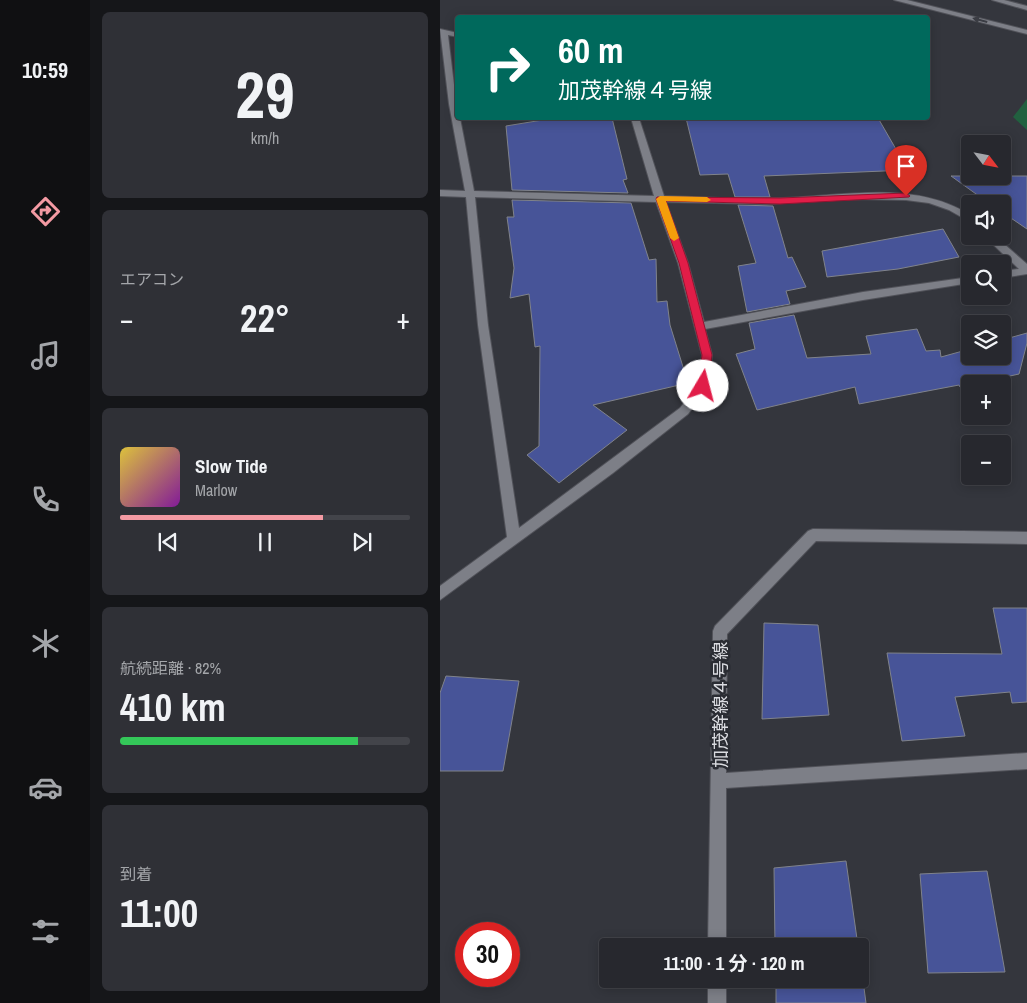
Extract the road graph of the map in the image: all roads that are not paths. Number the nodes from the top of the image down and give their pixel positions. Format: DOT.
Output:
graph roads {
  1 [pos="898,0"];
  2 [pos="996,0"];
  3 [pos="1027,8"];
  4 [pos="442,31"];
  5 [pos="1027,32"];
  6 [pos="455,34"];
  7 [pos="455,114"];
  8 [pos="456,120"];
  9 [pos="636,120"];
  10 [pos="440,193"];
  11 [pos="470,193"];
  12 [pos="660,199"];
  13 [pos="961,214"];
  14 [pos="999,245"];
  15 [pos="1027,270"];
  16 [pos="1011,273"];
  17 [pos="961,281"];
  18 [pos="700,326"];
  19 [pos="1027,538"];
  20 [pos="514,539"];
  21 [pos="440,594"];
  22 [pos="1027,761"];
  23 [pos="720,781"];
  24 [pos="717,938"];
  25 [pos="717,988"];
  26 [pos="716,1003"];
  5 -- 1 [label="street, one-way"];
  2 -- 3 [label="street"];
  4 -- 6 [label="street"];
  4 -- 7 [label="street"];
  8 -- 11 [label="street"];
  9 -- 12 [label="street"];
  10 -- 11 [label="street"];
  11 -- 12 [label="street"];
  11 -- 20 [label="street"];
  12 -- 13 [label="street"];
  12 -- 18 [label="street"];
  14 -- 15 [label="street"];
  15 -- 16 [label="street"];
  17 -- 18 [label="street"];
  18 -- 20 [label="street"];
  19 -- 23 [label="street, 加茂幹線４号線"];
  20 -- 21 [label="street"];
  22 -- 23 [label="street"];
  23 -- 24 [label="street, 加茂幹線４号線"];
  25 -- 26 [label="street"];
}
